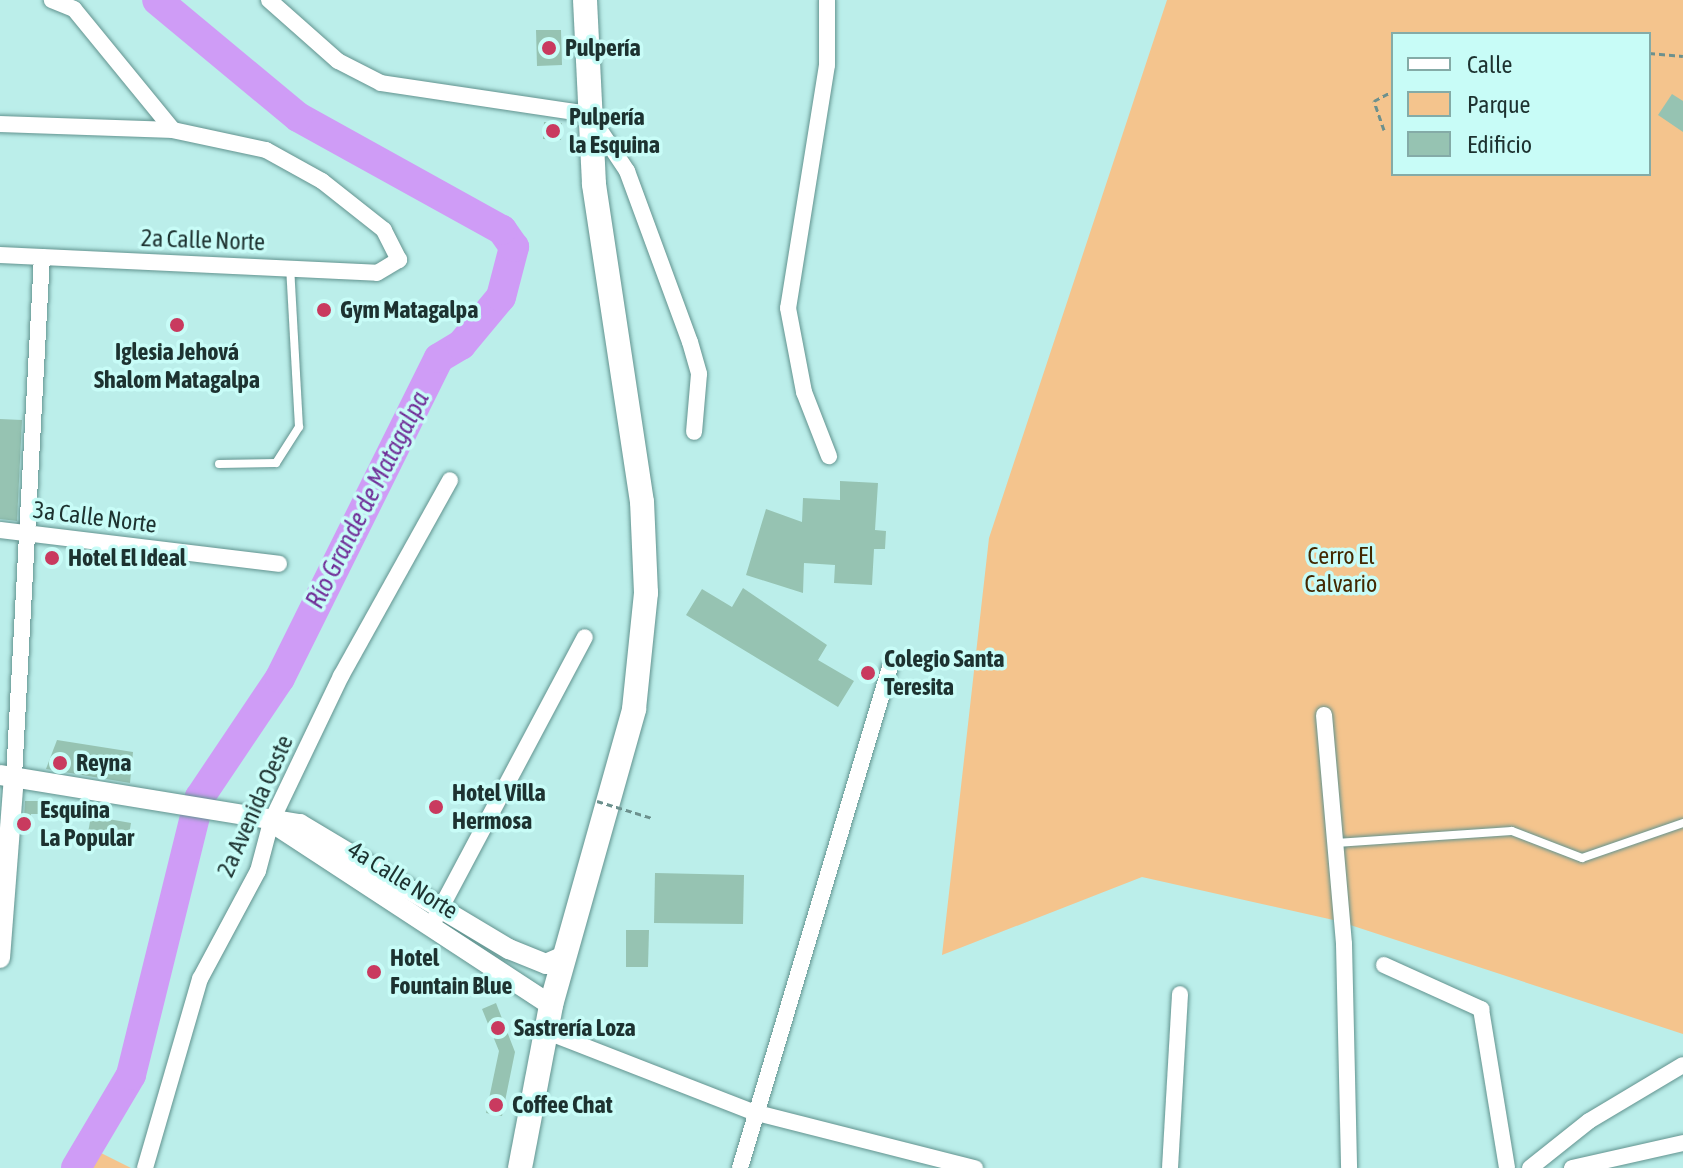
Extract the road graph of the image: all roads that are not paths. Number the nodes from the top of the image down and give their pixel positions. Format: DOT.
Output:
graph roads {
  1 [pos="52,0"];
  2 [pos="269,0"];
  3 [pos="294,0"];
  4 [pos="585,0"];
  5 [pos="827,0"];
  6 [pos="294,20"];
  7 [pos="589,114"];
  8 [pos="0,124"];
  9 [pos="173,130"];
  10 [pos="0,255"];
  11 [pos="42,257"];
  12 [pos="290,267"];
  13 [pos="694,432"];
  14 [pos="829,456"];
  15 [pos="219,464"];
  16 [pos="450,480"];
  17 [pos="0,530"];
  18 [pos="23,532"];
  19 [pos="279,564"];
  20 [pos="585,637"];
  21 [pos="890,667"];
  22 [pos="1324,715"];
  23 [pos="7,776"];
  24 [pos="264,820"];
  25 [pos="1683,823"];
  26 [pos="1336,843"];
  27 [pos="440,906"];
  28 [pos="432,928"];
  29 [pos="564,956"];
  30 [pos="0,958"];
  31 [pos="1384,965"];
  32 [pos="1180,994"];
  33 [pos="551,1005"];
  34 [pos="545,1031"];
  35 [pos="1683,1065"];
  36 [pos="753,1112"];
  37 [pos="1683,1143"];
  38 [pos="145,1168"];
  39 [pos="520,1168"];
  40 [pos="740,1168"];
  41 [pos="975,1168"];
  42 [pos="1170,1168"];
  43 [pos="1349,1168"];
  44 [pos="1507,1168"];
  45 [pos="1530,1168"];
  46 [pos="1572,1168"];
  1 -- 9 [label="street"];
  2 -- 6 [label="street"];
  3 -- 6 [label="street"];
  4 -- 7 [label="main road"];
  5 -- 14 [label="street"];
  6 -- 7 [label="street"];
  7 -- 13 [label="street"];
  7 -- 29 [label="main road"];
  8 -- 9 [label="street"];
  9 -- 12 [label="street, 2a Calle Norte"];
  10 -- 11 [label="street, 2a Calle Norte"];
  11 -- 12 [label="street, 2a Calle Norte"];
  11 -- 18 [label="street"];
  12 -- 15 [label="lane"];
  16 -- 24 [label="street, 2a Avenida Oeste"];
  17 -- 18 [label="street, 3a Calle Norte"];
  18 -- 19 [label="street, 3a Calle Norte"];
  18 -- 23 [label="street"];
  20 -- 27 [label="street"];
  21 -- 36 [label="street"];
  22 -- 26 [label="street"];
  23 -- 24 [label="street, 4a Calle Norte"];
  23 -- 30 [label="street"];
  24 -- 27 [label="street, 4a Calle Norte"];
  24 -- 28 [label="street, 4a Calle Norte"];
  24 -- 38 [label="street, 2a Avenida Oeste"];
  25 -- 26 [label="lane"];
  26 -- 43 [label="street"];
  27 -- 28 [label="street"];
  27 -- 29 [label="street, 4a Calle Norte"];
  28 -- 33 [label="street, 4a Calle Norte"];
  29 -- 33 [label="main road"];
  31 -- 44 [label="street"];
  32 -- 42 [label="street"];
  33 -- 34 [label="main road"];
  34 -- 36 [label="street"];
  34 -- 39 [label="main road"];
  35 -- 45 [label="street"];
  36 -- 40 [label="street"];
  36 -- 41 [label="street"];
  37 -- 46 [label="street"];
}
